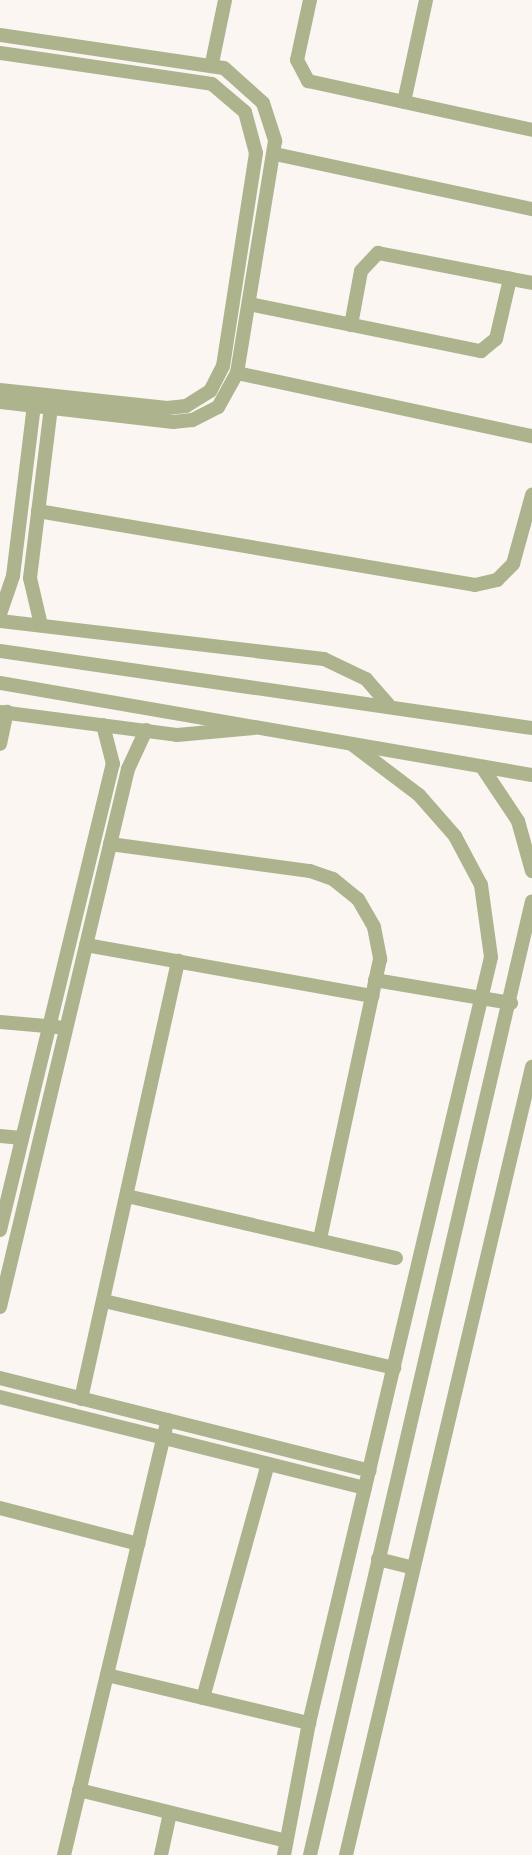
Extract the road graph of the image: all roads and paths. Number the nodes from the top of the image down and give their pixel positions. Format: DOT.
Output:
graph roads {
  1 [pos="225,0"];
  2 [pos="310,0"];
  3 [pos="426,0"];
  4 [pos="0,35"];
  5 [pos="134,52"];
  6 [pos="0,53"];
  7 [pos="212,63"];
  8 [pos="132,71"];
  9 [pos="404,102"];
  10 [pos="532,130"];
  11 [pos="275,154"];
  12 [pos="532,209"];
  13 [pos="510,279"];
  14 [pos="532,283"];
  15 [pos="249,304"];
  16 [pos="351,325"];
  17 [pos="237,373"];
  18 [pos="0,390"];
  19 [pos="0,402"];
  20 [pos="56,404"];
  21 [pos="34,406"];
  22 [pos="532,436"];
  23 [pos="532,495"];
  24 [pos="38,511"];
  25 [pos="18,538"];
  26 [pos="35,539"];
  27 [pos="11,586"];
  28 [pos="30,587"];
  29 [pos="0,614"];
  30 [pos="0,621"];
  31 [pos="41,625"];
  32 [pos="0,651"];
  33 [pos="0,683"];
  34 [pos="389,705"];
  35 [pos="3,712"];
  36 [pos="103,725"];
  37 [pos="529,725"];
  38 [pos="258,727"];
  39 [pos="146,730"];
  40 [pos="0,744"];
  41 [pos="352,745"];
  42 [pos="482,767"];
  43 [pos="532,775"];
  44 [pos="110,844"];
  45 [pos="532,869"];
  46 [pos="532,901"];
  47 [pos="86,945"];
  48 [pos="178,961"];
  49 [pos="375,980"];
  50 [pos="372,996"];
  51 [pos="484,999"];
  52 [pos="511,1003"];
  53 [pos="0,1022"];
  54 [pos="49,1026"];
  55 [pos="66,1028"];
  56 [pos="532,1067"];
  57 [pos="0,1136"];
  58 [pos="22,1138"];
  59 [pos="127,1196"];
  60 [pos="0,1230"];
  61 [pos="320,1240"];
  62 [pos="396,1258"];
  63 [pos="104,1301"];
  64 [pos="0,1307"];
  65 [pos="394,1368"];
  66 [pos="0,1378"];
  67 [pos="0,1397"];
  68 [pos="81,1399"];
  69 [pos="168,1420"];
  70 [pos="164,1438"];
  71 [pos="268,1464"];
  72 [pos="369,1471"];
  73 [pos="365,1488"];
  74 [pos="0,1508"];
  75 [pos="138,1544"];
  76 [pos="378,1559"];
  77 [pos="411,1567"];
  78 [pos="107,1675"];
  79 [pos="202,1698"];
  80 [pos="309,1723"];
  81 [pos="80,1790"];
  82 [pos="170,1813"];
  83 [pos="285,1848"];
  84 [pos="64,1855"];
  85 [pos="161,1855"];
  86 [pos="310,1855"];
  87 [pos="346,1855"];
  1 -- 7 [label="street"];
  2 -- 9 [label="street"];
  3 -- 9 [label="street"];
  4 -- 5 [label="street"];
  5 -- 7 [label="street"];
  5 -- 8 [label="street"];
  6 -- 8 [label="street"];
  7 -- 11 [label="street"];
  8 -- 20 [label="street"];
  9 -- 10 [label="street"];
  11 -- 12 [label="street"];
  11 -- 15 [label="street"];
  13 -- 14 [label="street"];
  13 -- 16 [label="street"];
  13 -- 16 [label="street"];
  15 -- 16 [label="street"];
  15 -- 17 [label="street"];
  17 -- 20 [label="street"];
  17 -- 22 [label="street"];
  18 -- 20 [label="street"];
  19 -- 21 [label="street"];
  20 -- 21 [label="street"];
  20 -- 24 [label="street"];
  21 -- 25 [label="street"];
  23 -- 24 [label="street"];
  24 -- 26 [label="street"];
  25 -- 26 [label="street"];
  25 -- 27 [label="street"];
  26 -- 28 [label="street"];
  27 -- 28 [label="street"];
  27 -- 29 [label="street"];
  28 -- 31 [label="street"];
  30 -- 31 [label="street"];
  31 -- 34 [label="street"];
  32 -- 34 [label="street"];
  33 -- 38 [label="street"];
  34 -- 37 [label="street"];
  35 -- 36 [label="street"];
  35 -- 40 [label="street"];
  36 -- 39 [label="street"];
  36 -- 54 [label="street"];
  38 -- 39 [label="street"];
  38 -- 41 [label="street"];
  39 -- 44 [label="street"];
  41 -- 42 [label="street"];
  41 -- 51 [label="street"];
  42 -- 43 [label="street"];
  42 -- 45 [label="street"];
  44 -- 47 [label="street"];
  44 -- 49 [label="street"];
  46 -- 52 [label="street"];
  47 -- 48 [label="street"];
  47 -- 55 [label="street"];
  48 -- 50 [label="street"];
  48 -- 59 [label="street"];
  49 -- 50 [label="street"];
  49 -- 51 [label="street"];
  50 -- 61 [label="street"];
  51 -- 52 [label="street"];
  51 -- 65 [label="street"];
  52 -- 76 [label="street"];
  53 -- 54 [label="street"];
  54 -- 55 [label="street"];
  54 -- 58 [label="street"];
  55 -- 64 [label="street"];
  56 -- 77 [label="street"];
  57 -- 58 [label="street"];
  58 -- 60 [label="street"];
  59 -- 61 [label="street"];
  59 -- 63 [label="street"];
  61 -- 62 [label="street"];
  63 -- 65 [label="street"];
  63 -- 68 [label="street"];
  65 -- 72 [label="street"];
  66 -- 68 [label="street"];
  67 -- 70 [label="street"];
  68 -- 69 [label="street"];
  69 -- 70 [label="street"];
  69 -- 72 [label="street"];
  70 -- 71 [label="street"];
  70 -- 75 [label="street"];
  71 -- 73 [label="street"];
  71 -- 79 [label="street"];
  72 -- 73 [label="street"];
  73 -- 80 [label="street"];
  74 -- 75 [label="street"];
  75 -- 78 [label="street"];
  76 -- 77 [label="street"];
  76 -- 86 [label="street"];
  77 -- 87 [label="street"];
  78 -- 79 [label="street"];
  78 -- 81 [label="street"];
  79 -- 80 [label="street"];
  80 -- 83 [label="street"];
  81 -- 82 [label="street"];
  81 -- 84 [label="street"];
  82 -- 83 [label="street"];
  82 -- 85 [label="street"];
}
